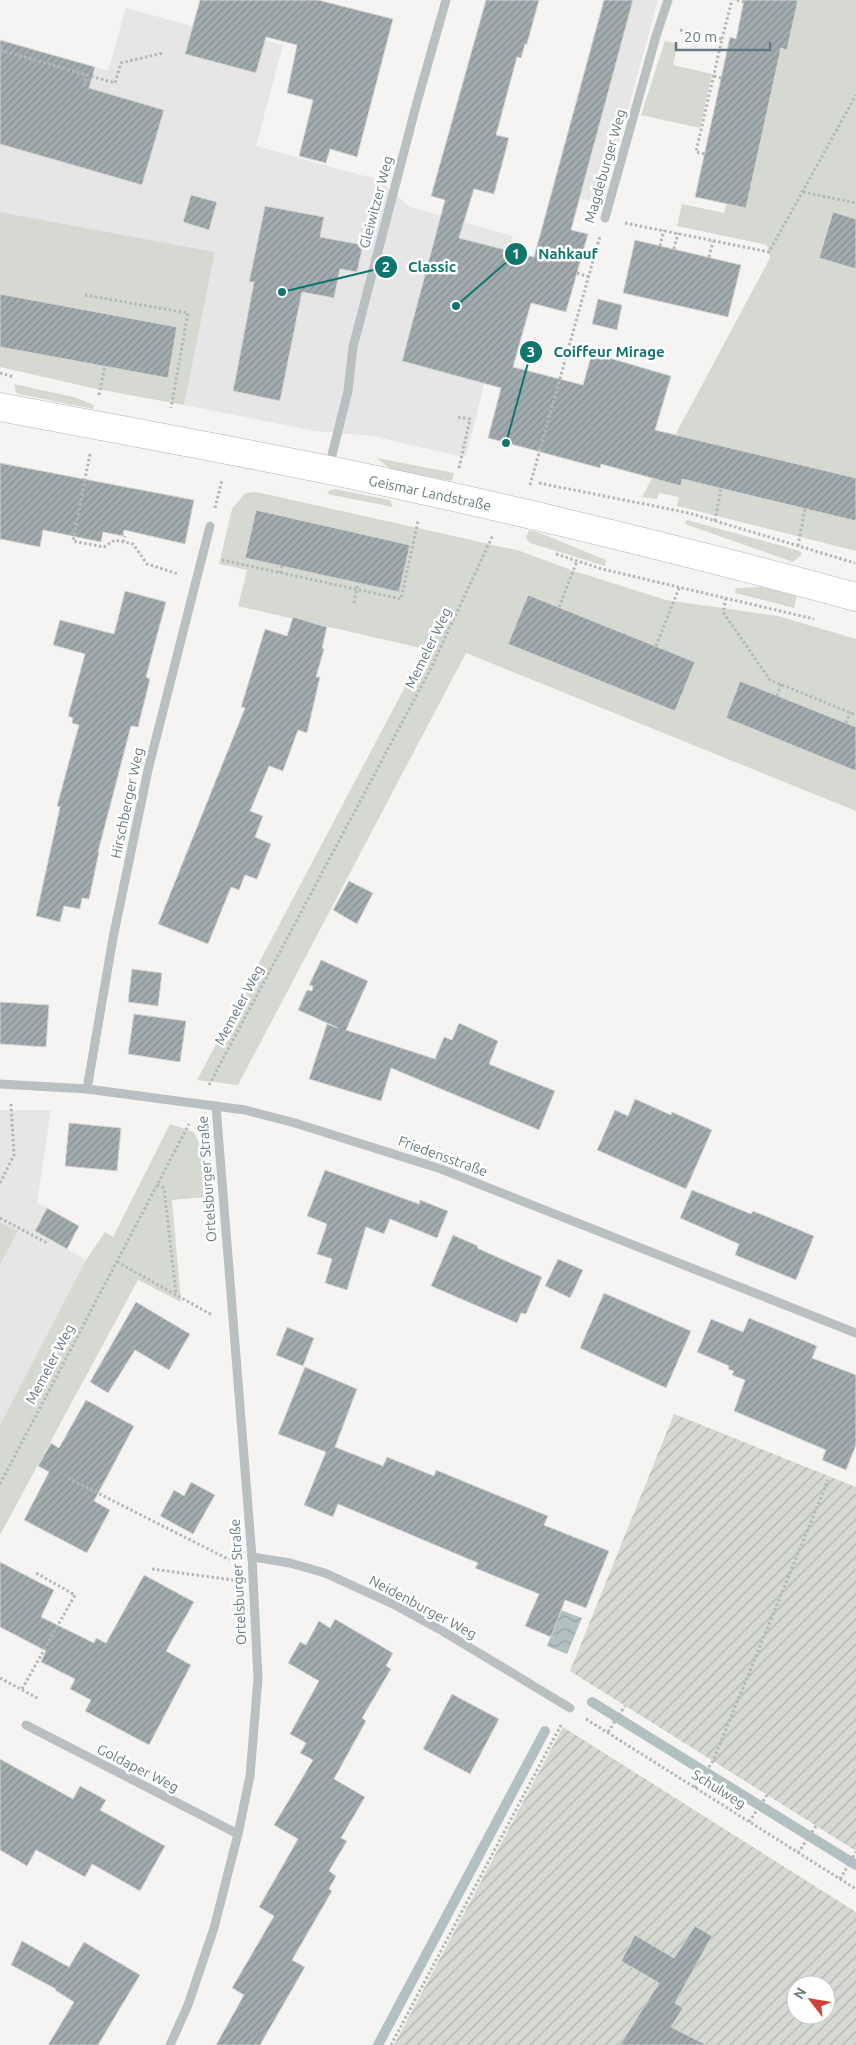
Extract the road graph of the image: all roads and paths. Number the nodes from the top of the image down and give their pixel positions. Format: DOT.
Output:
graph roads {
  1 [pos="446,0"];
  2 [pos="668,0"];
  3 [pos="732,0"];
  4 [pos="737,0"];
  5 [pos="744,2"];
  6 [pos="660,25"];
  7 [pos="722,39"];
  8 [pos="0,50"];
  9 [pos="163,54"];
  10 [pos="87,75"];
  11 [pos="714,76"];
  12 [pos="722,78"];
  13 [pos="84,86"];
  14 [pos="856,95"];
  15 [pos="704,154"];
  16 [pos="803,192"];
  17 [pos="856,203"];
  18 [pos="605,218"];
  19 [pos="664,230"];
  20 [pos="678,233"];
  21 [pos="713,241"];
  22 [pos="660,246"];
  23 [pos="674,249"];
  24 [pos="709,257"];
  25 [pos="577,273"];
  26 [pos="589,276"];
  27 [pos="85,295"];
  28 [pos="105,366"];
  29 [pos="99,396"];
  30 [pos="0,407"];
  31 [pos="170,411"];
  32 [pos="458,416"];
  33 [pos="90,453"];
  34 [pos="459,468"];
  35 [pos="329,470"];
  36 [pos="223,477"];
  37 [pos="531,482"];
  38 [pos="721,488"];
  39 [pos="805,509"];
  40 [pos="523,513"];
  41 [pos="419,518"];
  42 [pos="715,521"];
  43 [pos="210,526"];
  44 [pos="493,535"];
  45 [pos="125,536"];
  46 [pos="124,542"];
  47 [pos="798,546"];
  48 [pos="551,552"];
  49 [pos="202,556"];
  50 [pos="578,561"];
  51 [pos="856,564"];
  52 [pos="282,566"];
  53 [pos="280,573"];
  54 [pos="196,579"];
  55 [pos="358,583"];
  56 [pos="680,588"];
  57 [pos="357,590"];
  58 [pos="856,597"];
  59 [pos="726,598"];
  60 [pos="354,603"];
  61 [pos="559,607"];
  62 [pos="816,620"];
  63 [pos="656,646"];
  64 [pos="781,684"];
  65 [pos="777,696"];
  66 [pos="850,712"];
  67 [pos="856,714"];
  68 [pos="846,723"];
  69 [pos="5,1084"];
  70 [pos="87,1089"];
  71 [pos="199,1104"];
  72 [pos="216,1106"];
  73 [pos="0,1183"];
  74 [pos="157,1184"];
  75 [pos="0,1218"];
  76 [pos="47,1243"];
  77 [pos="117,1262"];
  78 [pos="176,1295"];
  79 [pos="232,1326"];
  80 [pos="856,1332"];
  81 [pos="68,1478"];
  82 [pos="828,1480"];
  83 [pos="0,1484"];
  84 [pos="252,1557"];
  85 [pos="152,1570"];
  86 [pos="36,1573"];
  87 [pos="253,1583"];
  88 [pos="0,1678"];
  89 [pos="22,1690"];
  90 [pos="39,1699"];
  91 [pos="625,1706"];
  92 [pos="570,1708"];
  93 [pos="26,1725"];
  94 [pos="608,1732"];
  95 [pos="696,1788"];
  96 [pos="767,1795"];
  97 [pos="749,1822"];
  98 [pos="816,1826"];
  99 [pos="238,1834"];
  100 [pos="856,1852"];
  101 [pos="798,1853"];
  102 [pos="840,1879"];
  103 [pos="856,1889"];
  104 [pos="170,2045"];
  105 [pos="391,2045"];
  1 -- 35 [label="street, Gleiwitzer Weg"];
  2 -- 6 [label="street, Magdeburger Weg"];
  3 -- 7 [label="path"];
  4 -- 5 [label="path"];
  6 -- 7 [label="path"];
  6 -- 18 [label="street, Magdeburger Weg"];
  7 -- 11 [label="path"];
  8 -- 10 [label="path"];
  9 -- 10 [label="path"];
  10 -- 13 [label="path"];
  11 -- 12 [label="path"];
  11 -- 15 [label="path"];
  14 -- 16 [label="path"];
  16 -- 17 [label="path"];
  16 -- 21 [label="path"];
  18 -- 19 [label="path"];
  18 -- 26 [label="path, Magdeburger Weg"];
  19 -- 20 [label="path"];
  19 -- 22 [label="path"];
  20 -- 21 [label="path"];
  20 -- 23 [label="path"];
  21 -- 24 [label="path"];
  25 -- 26 [label="path"];
  26 -- 37 [label="path, Magdeburger Weg"];
  27 -- 31 [label="path"];
  28 -- 29 [label="path"];
  30 -- 35 [label="main road, Geismar Landstraße"];
  32 -- 34 [label="path"];
  33 -- 46 [label="path"];
  35 -- 40 [label="main road, Geismar Landstraße"];
  36 -- 43 [label="path"];
  37 -- 40 [label="path, Magdeburger Weg"];
  37 -- 42 [label="path"];
  38 -- 42 [label="path"];
  39 -- 47 [label="path"];
  40 -- 58 [label="main road, Geismar Landstraße"];
  41 -- 57 [label="path"];
  42 -- 47 [label="path"];
  43 -- 49 [label="street, Hirschberger Weg"];
  44 -- 71 [label="path, Memeler Weg"];
  45 -- 46 [label="path"];
  46 -- 54 [label="path"];
  47 -- 51 [label="path"];
  48 -- 50 [label="path"];
  49 -- 53 [label="path"];
  49 -- 54 [label="street, Hirschberger Weg"];
  50 -- 56 [label="path"];
  50 -- 61 [label="path"];
  52 -- 53 [label="path"];
  53 -- 57 [label="path"];
  54 -- 70 [label="street, Hirschberger Weg"];
  55 -- 57 [label="path"];
  56 -- 59 [label="path"];
  56 -- 63 [label="path"];
  57 -- 60 [label="path"];
  59 -- 62 [label="path"];
  59 -- 64 [label="path"];
  64 -- 65 [label="path"];
  64 -- 66 [label="path"];
  66 -- 67 [label="path"];
  66 -- 68 [label="path"];
  69 -- 70 [label="street, Friedensstraße"];
  69 -- 73 [label="path"];
  70 -- 71 [label="street, Friedensstraße"];
  71 -- 72 [label="street, Friedensstraße"];
  71 -- 74 [label="path, Memeler Weg"];
  72 -- 79 [label="street, Ortelsburger Straße"];
  72 -- 80 [label="street, Friedensstraße"];
  74 -- 77 [label="path, Memeler Weg"];
  74 -- 78 [label="path"];
  75 -- 76 [label="path"];
  77 -- 78 [label="path"];
  77 -- 83 [label="path, Memeler Weg"];
  78 -- 79 [label="path"];
  79 -- 84 [label="street, Ortelsburger Straße"];
  81 -- 84 [label="path"];
  82 -- 95 [label="path"];
  84 -- 87 [label="street, Ortelsburger Straße"];
  84 -- 92 [label="street, Neidenburger Weg"];
  85 -- 87 [label="path"];
  86 -- 89 [label="path"];
  87 -- 99 [label="street, Ortelsburger Straße"];
  88 -- 89 [label="path"];
  89 -- 90 [label="path"];
  91 -- 94 [label="path"];
  92 -- 94 [label="path, Schulweg"];
  92 -- 105 [label="path"];
  93 -- 99 [label="street, Goldaper Weg"];
  94 -- 95 [label="path, Schulweg"];
  95 -- 97 [label="path, Schulweg"];
  96 -- 97 [label="path"];
  97 -- 101 [label="path, Schulweg"];
  98 -- 101 [label="path"];
  99 -- 104 [label="street, Ortelsburger Straße"];
  100 -- 102 [label="path"];
  101 -- 102 [label="path, Schulweg"];
  102 -- 103 [label="path, Schulweg"];
}
